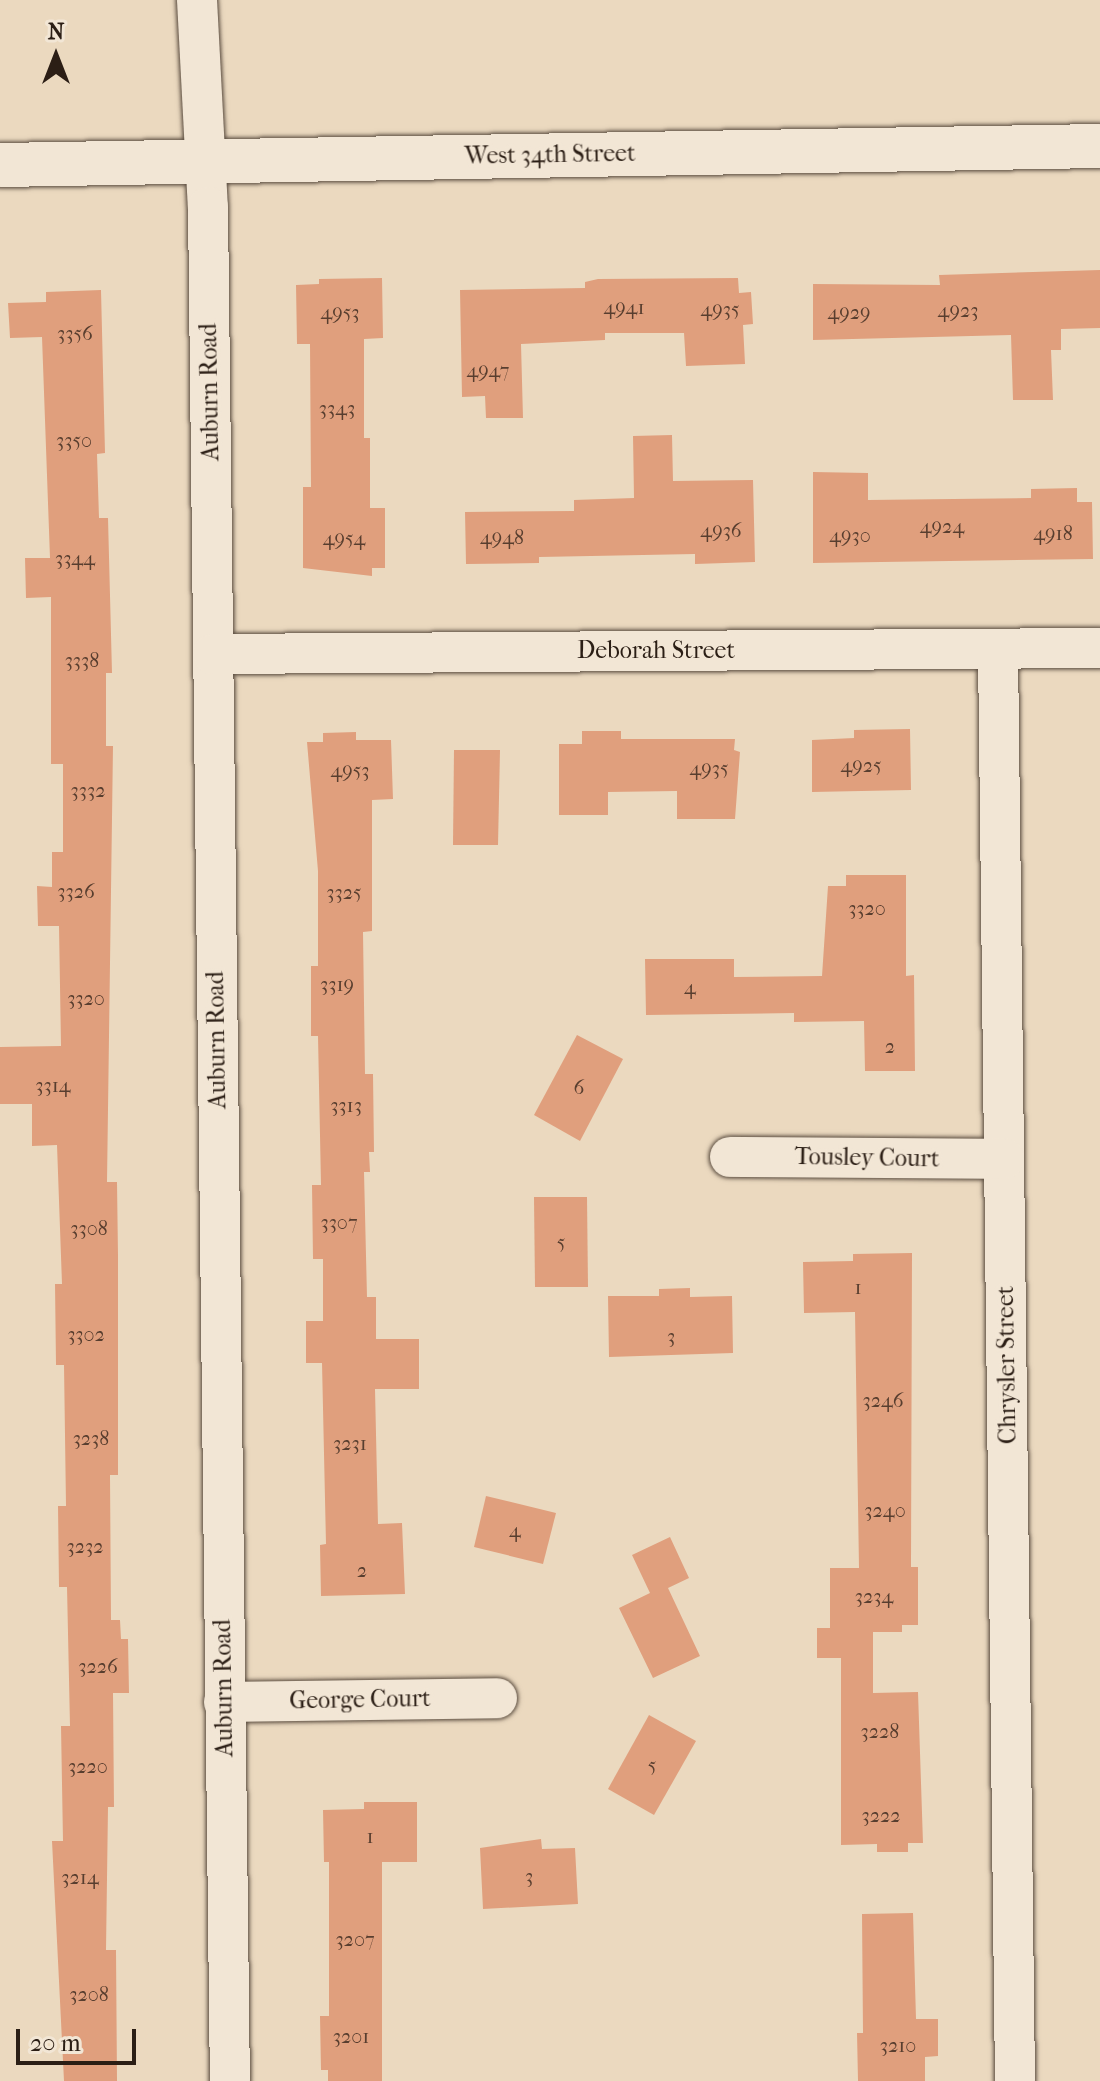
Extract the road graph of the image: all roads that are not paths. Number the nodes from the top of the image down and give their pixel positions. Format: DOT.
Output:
graph roads {
  1 [pos="197,0"];
  2 [pos="1100,146"];
  3 [pos="205,162"];
  4 [pos="0,165"];
  5 [pos="1100,648"];
  6 [pos="998,649"];
  7 [pos="213,654"];
  8 [pos="730,1157"];
  9 [pos="1004,1159"];
  10 [pos="497,1698"];
  11 [pos="224,1702"];
  12 [pos="230,2081"];
  13 [pos="1015,2081"];
  1 -- 3 [label="street, Auburn Road"];
  2 -- 3 [label="street, West 34th Street"];
  3 -- 4 [label="street, West 34th Street"];
  3 -- 7 [label="street, Auburn Road"];
  5 -- 6 [label="street, Deborah Street"];
  6 -- 7 [label="street, Deborah Street"];
  6 -- 9 [label="street, Chrysler Street"];
  7 -- 11 [label="street, Auburn Road"];
  8 -- 9 [label="street, Tousley Court"];
  9 -- 13 [label="street, Chrysler Street"];
  10 -- 11 [label="street, George Court"];
  11 -- 12 [label="street, Auburn Road"];
}
